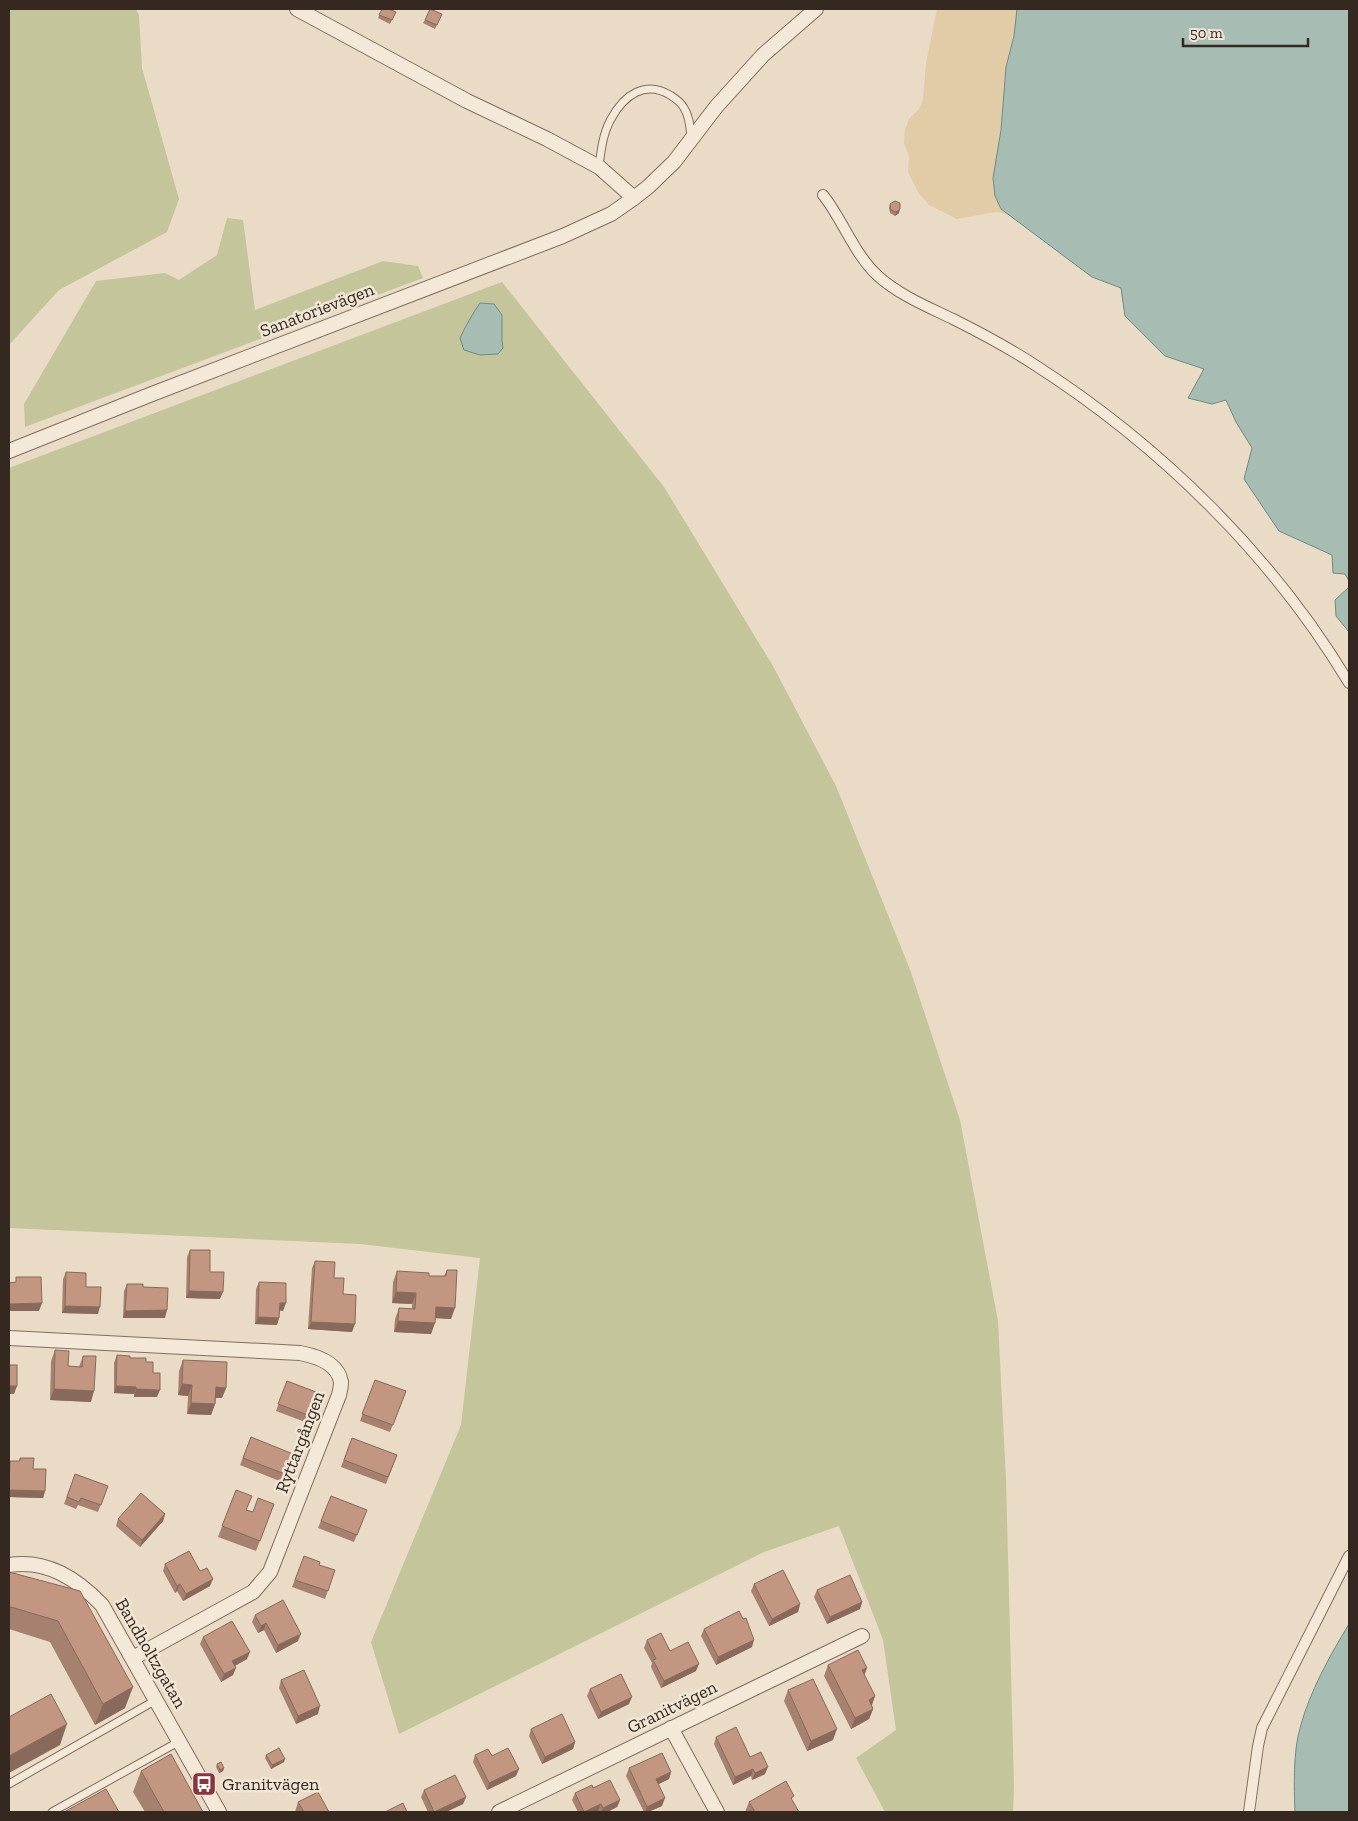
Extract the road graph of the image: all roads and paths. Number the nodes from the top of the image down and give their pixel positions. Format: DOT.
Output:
graph roads {
  1 [pos="297,9"];
  2 [pos="816,9"];
  3 [pos="324,15"];
  4 [pos="691,138"];
  5 [pos="599,167"];
  6 [pos="823,195"];
  7 [pos="634,198"];
  8 [pos="9,451"];
  9 [pos="1349,683"];
  10 [pos="9,1338"];
  11 [pos="1349,1556"];
  12 [pos="9,1565"];
  13 [pos="862,1636"];
  14 [pos="134,1658"];
  15 [pos="157,1700"];
  16 [pos="671,1728"];
  17 [pos="180,1741"];
  18 [pos="9,1784"];
  19 [pos="52,1812"];
  20 [pos="219,1812"];
  21 [pos="499,1812"];
  22 [pos="717,1812"];
  23 [pos="1249,1812"];
  1 -- 3 [label="street"];
  2 -- 4 [label="street, Sanatorievägen"];
  3 -- 5 [label="street"];
  4 -- 5 [label="lane"];
  4 -- 7 [label="street, Sanatorievägen"];
  5 -- 7 [label="street"];
  6 -- 9 [label="street"];
  7 -- 8 [label="street, Sanatorievägen"];
  10 -- 14 [label="street, Ryttargången"];
  11 -- 23 [label="street"];
  12 -- 14 [label="street, Bandholtzgatan"];
  13 -- 16 [label="street, Granitvägen"];
  14 -- 15 [label="street, Bandholtzgatan"];
  15 -- 17 [label="street, Bandholtzgatan"];
  15 -- 18 [label="lane"];
  16 -- 21 [label="street, Granitvägen"];
  16 -- 22 [label="street"];
  17 -- 19 [label="lane"];
  17 -- 20 [label="street, Bandholtzgatan"];
}
